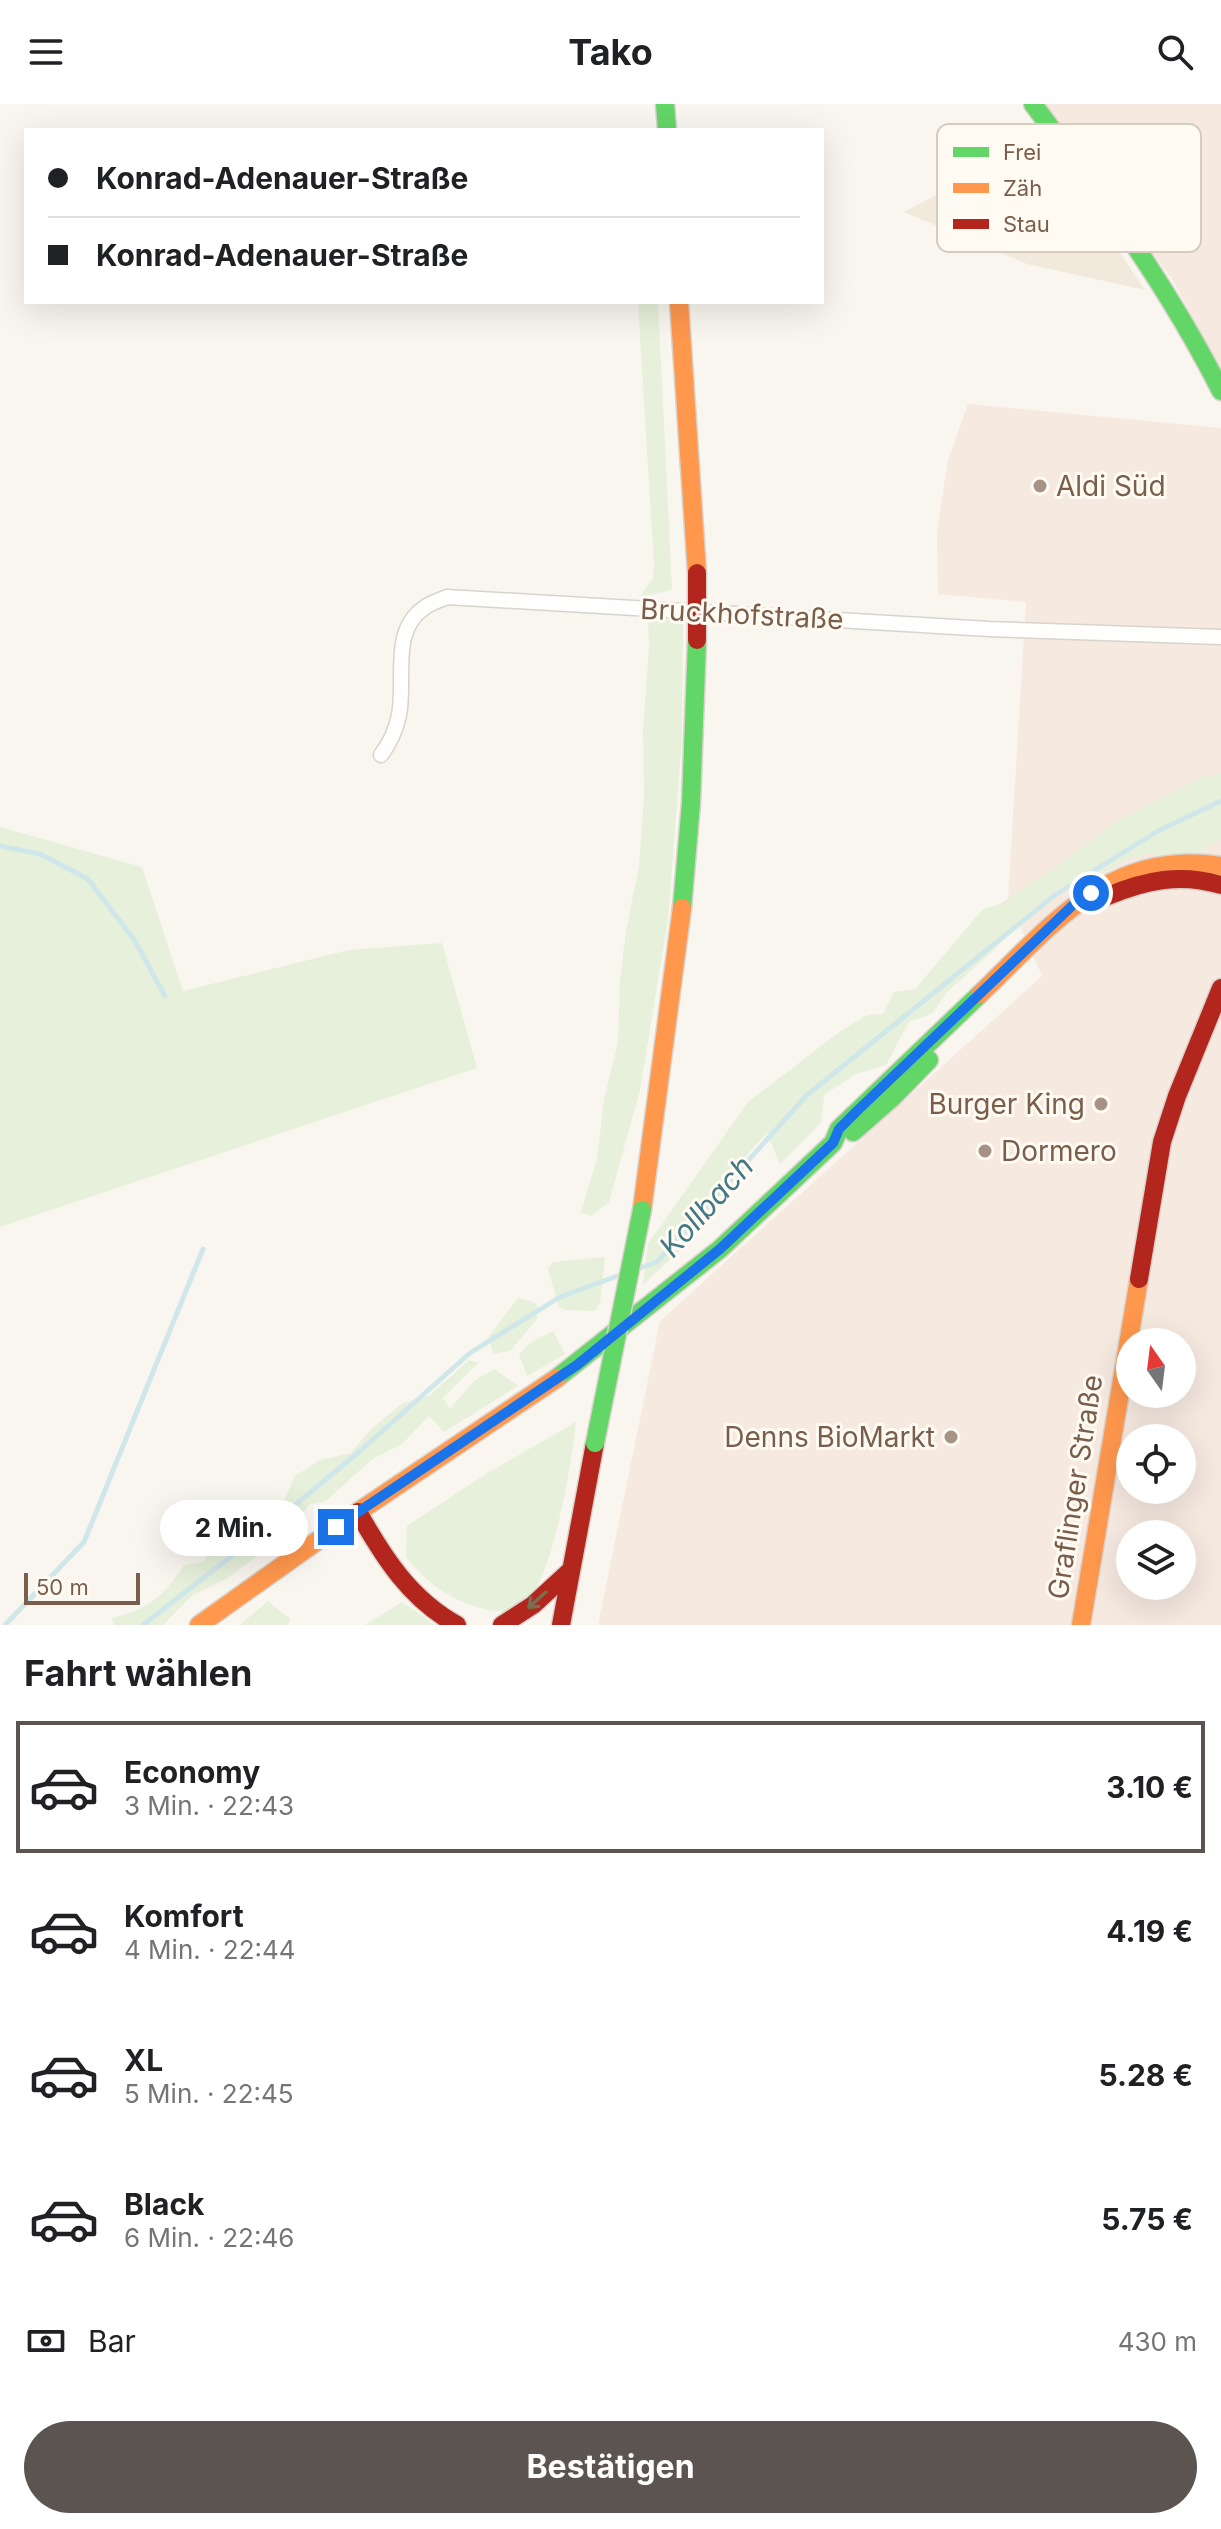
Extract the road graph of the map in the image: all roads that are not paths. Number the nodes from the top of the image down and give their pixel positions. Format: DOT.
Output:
graph roads {
  1 [pos="665,104"];
  2 [pos="1033,104"];
  3 [pos="1048,124"];
  4 [pos="667,128"];
  5 [pos="1140,252"];
  6 [pos="679,304"];
  7 [pos="1221,391"];
  8 [pos="1221,637"];
  9 [pos="381,755"];
  10 [pos="1221,866"];
  11 [pos="1221,885"];
  12 [pos="1221,988"];
  13 [pos="833,1143"];
  14 [pos="358,1512"];
  15 [pos="570,1571"];
  16 [pos="199,1625"];
  17 [pos="457,1625"];
  18 [pos="502,1625"];
  19 [pos="561,1625"];
  20 [pos="1081,1625"];
  1 -- 4 [label="street"];
  2 -- 3 [label="street"];
  5 -- 7 [label="street"];
  6 -- 15 [label="street, bridge"];
  8 -- 9 [label="street, Bruckhofstraße"];
  10 -- 13 [label="street"];
  11 -- 13 [label="street"];
  12 -- 20 [label="street, Graflinger Straße"];
  13 -- 14 [label="street"];
  14 -- 16 [label="street"];
  14 -- 17 [label="street"];
  15 -- 18 [label="street, one-way"];
  15 -- 19 [label="street"];
}
